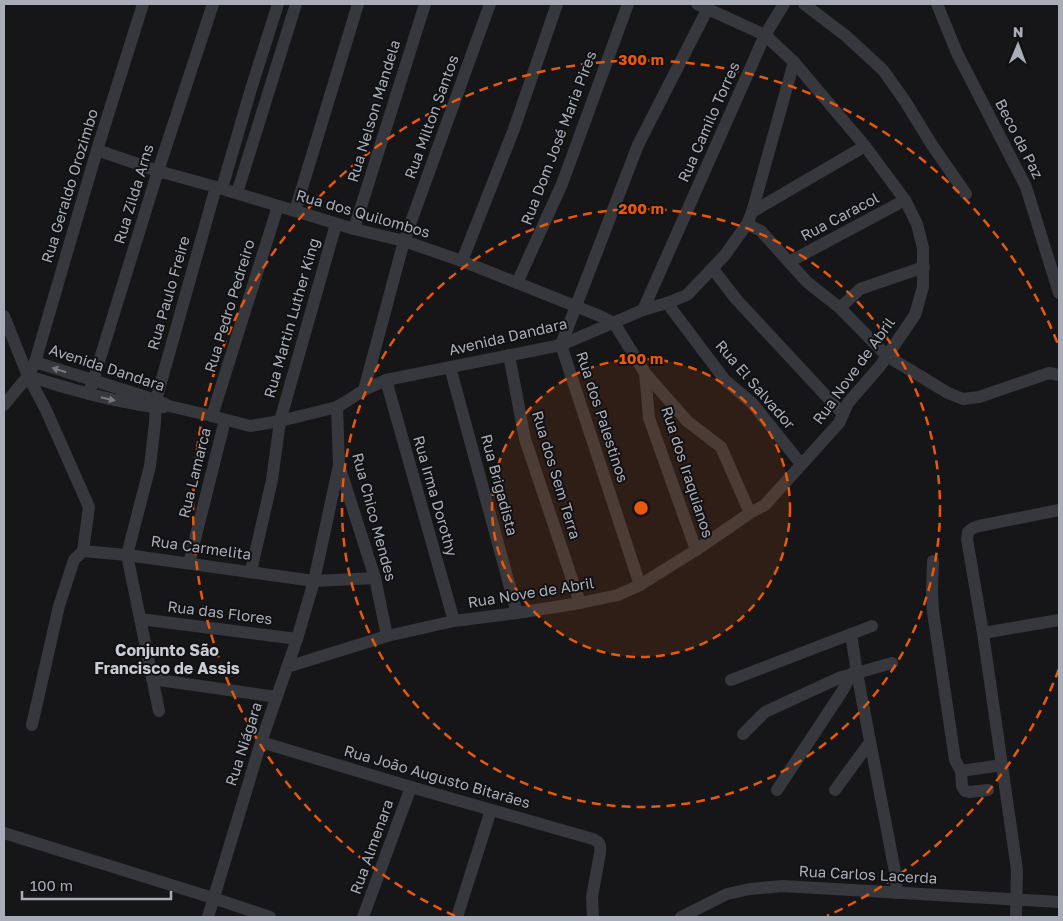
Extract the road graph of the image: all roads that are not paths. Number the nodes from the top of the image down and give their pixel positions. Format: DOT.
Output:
graph roads {
  1 [pos="143,4"];
  2 [pos="213,4"];
  3 [pos="278,4"];
  4 [pos="296,4"];
  5 [pos="358,4"];
  6 [pos="425,4"];
  7 [pos="490,4"];
  8 [pos="557,4"];
  9 [pos="628,4"];
  10 [pos="784,4"];
  11 [pos="804,4"];
  12 [pos="937,4"];
  13 [pos="702,6"];
  14 [pos="765,35"];
  15 [pos="794,62"];
  16 [pos="251,89"];
  17 [pos="268,94"];
  18 [pos="865,146"];
  19 [pos="98,150"];
  20 [pos="158,171"];
  21 [pos="219,188"];
  22 [pos="237,194"];
  23 [pos="966,194"];
  24 [pos="905,200"];
  25 [pos="278,206"];
  26 [pos="295,211"];
  27 [pos="750,218"];
  28 [pos="336,224"];
  29 [pos="354,229"];
  30 [pos="404,242"];
  31 [pos="462,260"];
  32 [pos="789,262"];
  33 [pos="924,267"];
  34 [pos="713,269"];
  35 [pos="517,283"];
  36 [pos="1059,293"];
  37 [pos="667,303"];
  38 [pos="576,307"];
  39 [pos="840,308"];
  40 [pos="643,310"];
  41 [pos="4,316"];
  42 [pos="614,323"];
  43 [pos="561,345"];
  44 [pos="509,355"];
  45 [pos="887,356"];
  46 [pos="35,362"];
  47 [pos="450,366"];
  48 [pos="645,373"];
  49 [pos="1059,375"];
  50 [pos="28,376"];
  51 [pos="94,380"];
  52 [pos="386,380"];
  53 [pos="364,390"];
  54 [pos="89,394"];
  55 [pos="4,404"];
  56 [pos="156,404"];
  57 [pos="337,406"];
  58 [pos="843,414"];
  59 [pos="219,418"];
  60 [pos="280,421"];
  61 [pos="801,464"];
  62 [pos="339,465"];
  63 [pos="1059,510"];
  64 [pos="750,513"];
  65 [pos="696,550"];
  66 [pos="83,551"];
  67 [pos="127,555"];
  68 [pos="933,561"];
  69 [pos="189,564"];
  70 [pos="251,571"];
  71 [pos="375,578"];
  72 [pos="314,581"];
  73 [pos="640,585"];
  74 [pos="580,603"];
  75 [pos="517,613"];
  76 [pos="140,619"];
  77 [pos="1059,620"];
  78 [pos="454,621"];
  79 [pos="872,626"];
  80 [pos="983,633"];
  81 [pos="851,634"];
  82 [pos="387,636"];
  83 [pos="297,639"];
  84 [pos="892,663"];
  85 [pos="287,667"];
  86 [pos="854,674"];
  87 [pos="152,679"];
  88 [pos="731,680"];
  89 [pos="276,697"];
  90 [pos="159,711"];
  91 [pos="32,725"];
  92 [pos="743,734"];
  93 [pos="261,742"];
  94 [pos="870,742"];
  95 [pos="1002,765"];
  96 [pos="960,771"];
  97 [pos="410,787"];
  98 [pos="777,790"];
  99 [pos="835,790"];
  100 [pos="988,790"];
  101 [pos="491,810"];
  102 [pos="4,833"];
  103 [pos="897,893"];
  104 [pos="213,898"];
  105 [pos="1017,900"];
  106 [pos="1059,902"];
  107 [pos="208,917"];
  108 [pos="270,917"];
  109 [pos="363,917"];
  110 [pos="457,917"];
  111 [pos="592,917"];
  112 [pos="681,917"];
  113 [pos="1016,917"];
  1 -- 19 [label="street, Rua Geraldo Orozimbo"];
  2 -- 20 [label="street, Rua Zilda Arns"];
  3 -- 16 [label="street, Rua Paulo Freire"];
  4 -- 17 [label="street"];
  5 -- 26 [label="street"];
  6 -- 29 [label="street, Rua Nelson Mandela"];
  7 -- 30 [label="street, Rua Milton Santos"];
  8 -- 31 [label="street"];
  9 -- 35 [label="street, Rua Dom José Maria Pires"];
  10 -- 14 [label="street, Rua Camilo Torres"];
  11 -- 23 [label="street"];
  12 -- 36 [label="street, Beco da Paz"];
  13 -- 14 [label="street, Rua Nove de Abril"];
  13 -- 38 [label="street"];
  14 -- 15 [label="street, Rua Nove de Abril"];
  14 -- 40 [label="street, Rua Camilo Torres"];
  15 -- 18 [label="street, Rua Nove de Abril"];
  15 -- 27 [label="street, Avenida Dandara"];
  16 -- 17 [label="street"];
  16 -- 21 [label="street, Rua Paulo Freire"];
  17 -- 22 [label="street"];
  18 -- 24 [label="street, Rua Nove de Abril"];
  18 -- 27 [label="street"];
  19 -- 20 [label="street, Rua dos Quilombos"];
  19 -- 46 [label="street, Rua Geraldo Orozimbo"];
  20 -- 21 [label="street, Rua dos Quilombos"];
  20 -- 51 [label="street, Rua Zilda Arns"];
  21 -- 22 [label="street, Rua dos Quilombos"];
  21 -- 56 [label="street, Rua Paulo Freire"];
  22 -- 25 [label="street, Rua dos Quilombos"];
  24 -- 32 [label="street, Rua Caracol"];
  24 -- 33 [label="street, Rua Nove de Abril"];
  25 -- 26 [label="street, Rua dos Quilombos"];
  25 -- 59 [label="street, Rua Pedro Pedreiro"];
  26 -- 28 [label="street, Rua dos Quilombos"];
  27 -- 32 [label="street"];
  27 -- 34 [label="street, Avenida Dandara"];
  28 -- 29 [label="street, Rua dos Quilombos"];
  28 -- 60 [label="street, Rua Martin Luther King"];
  29 -- 30 [label="street, Rua dos Quilombos"];
  30 -- 31 [label="street, Rua dos Quilombos"];
  30 -- 53 [label="street, Rua Milton Santos"];
  31 -- 35 [label="street, Rua dos Quilombos"];
  32 -- 39 [label="street"];
  33 -- 39 [label="street"];
  33 -- 45 [label="street, Rua Nove de Abril"];
  34 -- 37 [label="street, Avenida Dandara"];
  34 -- 58 [label="street"];
  35 -- 38 [label="street, Rua dos Quilombos"];
  37 -- 40 [label="street, Avenida Dandara"];
  37 -- 61 [label="street, Rua El Salvador"];
  38 -- 42 [label="street, Rua dos Quilombos"];
  38 -- 43 [label="street"];
  39 -- 45 [label="street"];
  40 -- 42 [label="street, Avenida Dandara"];
  41 -- 50 [label="street"];
  42 -- 43 [label="street, Avenida Dandara"];
  42 -- 48 [label="street, Rua dos Iraquianos"];
  43 -- 44 [label="street, Avenida Dandara"];
  43 -- 73 [label="street, Rua dos Palestinos"];
  44 -- 47 [label="street, Avenida Dandara"];
  44 -- 74 [label="street, Rua dos Sem Terra"];
  45 -- 49 [label="street"];
  45 -- 58 [label="street, Rua Nove de Abril"];
  46 -- 50 [label="street, Rua Geraldo Orozimbo"];
  51 -- 46 [label="street, Avenida Dandara, one-way"];
  47 -- 52 [label="street, Avenida Dandara"];
  47 -- 75 [label="street, Rua Brigadista"];
  48 -- 64 [label="street"];
  48 -- 65 [label="street, Rua dos Iraquianos"];
  50 -- 54 [label="street, Avenida Dandara"];
  50 -- 55 [label="street, Rua Geraldo Orozimbo"];
  50 -- 66 [label="street"];
  51 -- 54 [label="street, Rua Zilda Arns"];
  51 -- 56 [label="street, Avenida Dandara"];
  52 -- 53 [label="street, Avenida Dandara"];
  52 -- 78 [label="street, Rua Irma Dorothy"];
  53 -- 57 [label="street, Avenida Dandara"];
  54 -- 56 [label="street, Avenida Dandara, one-way"];
  56 -- 59 [label="street, Avenida Dandara"];
  56 -- 67 [label="street, Rua Paulo Freire"];
  57 -- 60 [label="street, Avenida Dandara"];
  57 -- 62 [label="street, Rua Chico Mendes"];
  58 -- 61 [label="street, Rua Nove de Abril"];
  59 -- 60 [label="street, Avenida Dandara"];
  59 -- 69 [label="street, Rua Lamarca"];
  60 -- 70 [label="street, Rua Martin Luther King"];
  61 -- 64 [label="street, Rua Nove de Abril"];
  62 -- 71 [label="street, Rua Chico Mendes"];
  62 -- 72 [label="street, Rua Niágara"];
  63 -- 80 [label="street"];
  64 -- 65 [label="street, Rua Nove de Abril"];
  65 -- 73 [label="street, Rua Nove de Abril"];
  66 -- 67 [label="street, Rua Carmelita"];
  66 -- 91 [label="street"];
  67 -- 69 [label="street, Rua Carmelita"];
  67 -- 76 [label="street"];
  68 -- 96 [label="street"];
  69 -- 70 [label="street, Rua Carmelita"];
  70 -- 72 [label="street, Rua Carmelita"];
  71 -- 72 [label="street, Rua Carmelita"];
  71 -- 82 [label="street, Rua Chico Mendes"];
  72 -- 83 [label="street, Rua Niágara"];
  73 -- 74 [label="street, Rua Nove de Abril"];
  74 -- 75 [label="street, Rua Nove de Abril"];
  75 -- 78 [label="street, Rua Nove de Abril"];
  76 -- 83 [label="street, Rua das Flores"];
  76 -- 87 [label="street"];
  77 -- 80 [label="street"];
  78 -- 82 [label="street, Rua Nove de Abril"];
  79 -- 81 [label="street"];
  80 -- 95 [label="street"];
  81 -- 86 [label="street"];
  81 -- 88 [label="street"];
  82 -- 85 [label="street, Rua Nove de Abril"];
  83 -- 85 [label="street, Rua Niágara"];
  84 -- 86 [label="street"];
  85 -- 89 [label="street, Rua Niágara"];
  86 -- 92 [label="street"];
  86 -- 94 [label="street"];
  86 -- 98 [label="street"];
  87 -- 89 [label="street"];
  87 -- 90 [label="street"];
  89 -- 93 [label="street, Rua Niágara"];
  93 -- 97 [label="street, Rua João Augusto Bitarães"];
  93 -- 104 [label="street, Rua Niágara"];
  94 -- 99 [label="street"];
  94 -- 103 [label="street"];
  95 -- 96 [label="street"];
  95 -- 105 [label="street"];
  96 -- 100 [label="street"];
  97 -- 101 [label="street, Rua João Augusto Bitarães"];
  97 -- 109 [label="street, Rua Almenara"];
  101 -- 110 [label="street"];
  101 -- 111 [label="street, Rua João Augusto Bitarães"];
  102 -- 104 [label="street"];
  103 -- 105 [label="street, Rua Carlos Lacerda"];
  103 -- 112 [label="street, Rua Carlos Lacerda"];
  104 -- 107 [label="street, Rua Niágara"];
  104 -- 108 [label="street"];
  105 -- 106 [label="street, Rua Carlos Lacerda"];
  105 -- 113 [label="street"];
}
